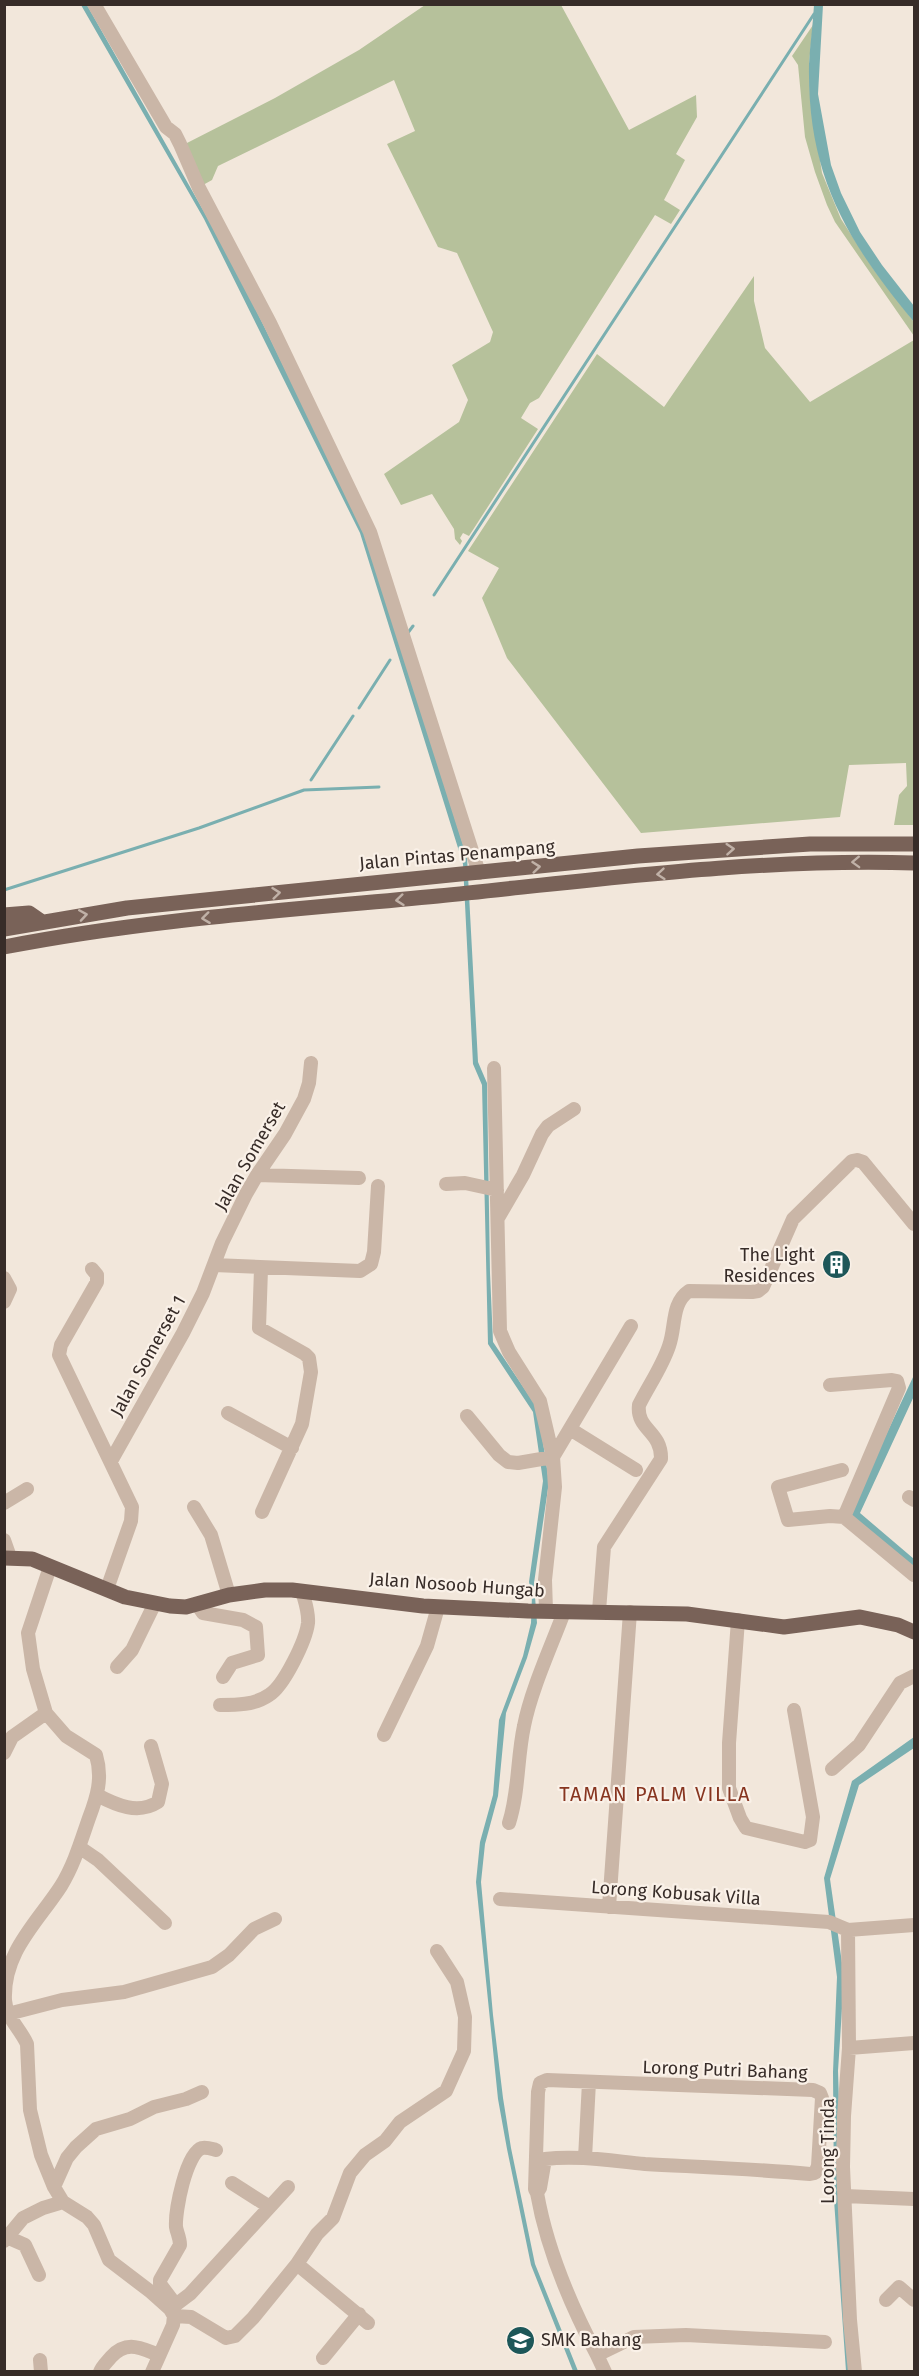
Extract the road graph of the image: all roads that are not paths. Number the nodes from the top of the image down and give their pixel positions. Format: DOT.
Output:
graph roads {
  1 [pos="94,4"];
  2 [pos="915,844"];
  3 [pos="915,863"];
  4 [pos="478,873"];
  5 [pos="4,915"];
  6 [pos="42,922"];
  7 [pos="4,928"];
  8 [pos="4,939"];
  9 [pos="24,943"];
  10 [pos="4,947"];
  11 [pos="311,1063"];
  12 [pos="494,1068"];
  13 [pos="574,1109"];
  14 [pos="257,1175"];
  15 [pos="359,1178"];
  16 [pos="446,1184"];
  17 [pos="378,1186"];
  18 [pos="497,1190"];
  19 [pos="497,1220"];
  20 [pos="915,1224"];
  21 [pos="214,1265"];
  22 [pos="92,1269"];
  23 [pos="261,1269"];
  24 [pos="4,1278"];
  25 [pos="4,1302"];
  26 [pos="631,1326"];
  27 [pos="830,1385"];
  28 [pos="228,1413"];
  29 [pos="467,1416"];
  30 [pos="570,1428"];
  31 [pos="292,1449"];
  32 [pos="545,1459"];
  33 [pos="111,1461"];
  34 [pos="636,1470"];
  35 [pos="842,1470"];
  36 [pos="27,1490"];
  37 [pos="4,1503"];
  38 [pos="194,1506"];
  39 [pos="262,1512"];
  40 [pos="843,1517"];
  41 [pos="4,1540"];
  42 [pos="7,1557"];
  43 [pos="50,1567"];
  44 [pos="915,1575"];
  45 [pos="107,1589"];
  46 [pos="302,1591"];
  47 [pos="229,1595"];
  48 [pos="197,1604"];
  49 [pos="154,1605"];
  50 [pos="438,1606"];
  51 [pos="539,1611"];
  52 [pos="599,1611"];
  53 [pos="564,1612"];
  54 [pos="630,1612"];
  55 [pos="738,1620"];
  56 [pos="915,1632"];
  57 [pos="117,1667"];
  58 [pos="915,1676"];
  59 [pos="223,1677"];
  60 [pos="220,1704"];
  61 [pos="794,1710"];
  62 [pos="46,1713"];
  63 [pos="8,1735"];
  64 [pos="384,1735"];
  65 [pos="151,1746"];
  66 [pos="4,1753"];
  67 [pos="832,1769"];
  68 [pos="97,1795"];
  69 [pos="509,1822"];
  70 [pos="79,1847"];
  71 [pos="500,1899"];
  72 [pos="609,1907"];
  73 [pos="275,1919"];
  74 [pos="165,1923"];
  75 [pos="838,1925"];
  76 [pos="915,1925"];
  77 [pos="438,1951"];
  78 [pos="6,2015"];
  79 [pos="915,2043"];
  80 [pos="849,2048"];
  81 [pos="589,2082"];
  82 [pos="202,2092"];
  83 [pos="216,2150"];
  84 [pos="585,2158"];
  85 [pos="540,2160"];
  86 [pos="232,2183"];
  87 [pos="54,2187"];
  88 [pos="288,2187"];
  89 [pos="845,2196"];
  90 [pos="915,2199"];
  91 [pos="63,2202"];
  92 [pos="268,2206"];
  93 [pos="7,2240"];
  94 [pos="297,2264"];
  95 [pos="39,2275"];
  96 [pos="886,2300"];
  97 [pos="915,2300"];
  98 [pos="173,2309"];
  99 [pos="825,2342"];
  100 [pos="159,2355"];
  101 [pos="597,2355"];
  102 [pos="323,2358"];
  103 [pos="100,2372"];
  104 [pos="152,2372"];
  105 [pos="605,2372"];
  106 [pos="855,2372"];
  1 -- 4 [label="street"];
  4 -- 2 [label="main road, Jalan Pintas Penampang, one-way"];
  3 -- 9 [label="main road, one-way"];
  6 -- 4 [label="main road, Jalan Pintas Penampang, one-way"];
  5 -- 6 [label="main road"];
  6 -- 7 [label="main road, Jalan Pintas Penampang"];
  8 -- 9 [label="main road"];
  9 -- 10 [label="main road"];
  11 -- 14 [label="street, Jalan Somerset"];
  12 -- 18 [label="street"];
  13 -- 19 [label="street"];
  14 -- 15 [label="street"];
  14 -- 21 [label="street, Jalan Somerset"];
  16 -- 18 [label="street"];
  17 -- 23 [label="street"];
  18 -- 19 [label="street"];
  19 -- 32 [label="street"];
  20 -- 52 [label="street"];
  21 -- 23 [label="street"];
  21 -- 33 [label="street, Jalan Somerset 1"];
  22 -- 33 [label="street, Jalan Somerset 1"];
  23 -- 31 [label="street"];
  24 -- 25 [label="street"];
  26 -- 30 [label="street"];
  27 -- 40 [label="street"];
  28 -- 31 [label="street"];
  29 -- 32 [label="street"];
  30 -- 32 [label="street"];
  30 -- 34 [label="street"];
  31 -- 39 [label="street"];
  32 -- 51 [label="street"];
  33 -- 45 [label="street, Jalan Somerset 1"];
  35 -- 40 [label="street"];
  36 -- 37 [label="street"];
  38 -- 47 [label="street"];
  40 -- 44 [label="street"];
  41 -- 42 [label="street"];
  42 -- 43 [label="main road, Jalan Nosoob Hungab"];
  43 -- 45 [label="main road, Jalan Nosoob Hungab"];
  43 -- 62 [label="street"];
  45 -- 49 [label="main road, Jalan Nosoob Hungab"];
  46 -- 47 [label="main road, Jalan Nosoob Hungab"];
  46 -- 50 [label="main road, Jalan Nosoob Hungab"];
  46 -- 60 [label="street"];
  47 -- 48 [label="main road, Jalan Nosoob Hungab"];
  48 -- 49 [label="main road, Jalan Nosoob Hungab"];
  48 -- 59 [label="street"];
  49 -- 57 [label="street"];
  50 -- 51 [label="main road, Jalan Nosoob Hungab"];
  50 -- 64 [label="street"];
  51 -- 53 [label="main road, Jalan Nosoob Hungab"];
  52 -- 53 [label="main road, Jalan Nosoob Hungab"];
  52 -- 54 [label="main road, Jalan Nosoob Hungab"];
  53 -- 69 [label="street"];
  54 -- 55 [label="main road, Jalan Nosoob Hungab"];
  54 -- 72 [label="street"];
  55 -- 56 [label="main road, Jalan Nosoob Hungab"];
  55 -- 61 [label="street"];
  58 -- 67 [label="street"];
  62 -- 63 [label="street"];
  62 -- 68 [label="street"];
  63 -- 66 [label="street"];
  65 -- 68 [label="street"];
  68 -- 70 [label="street"];
  70 -- 74 [label="street"];
  70 -- 78 [label="street"];
  71 -- 72 [label="street, Lorong Kobusak Villa"];
  72 -- 75 [label="street, Lorong Kobusak Villa"];
  73 -- 78 [label="street"];
  75 -- 76 [label="street, Lorong Kobusak Villa"];
  75 -- 80 [label="street, Lorong Tinda"];
  77 -- 94 [label="street"];
  78 -- 87 [label="street"];
  79 -- 80 [label="street"];
  80 -- 89 [label="street, Lorong Tinda"];
  81 -- 84 [label="street"];
  81 -- 84 [label="street, Lorong Putri Bahang"];
  81 -- 85 [label="street, Lorong Putri Bahang"];
  82 -- 87 [label="street"];
  83 -- 98 [label="street"];
  84 -- 85 [label="street, Lorong Putri Bahang"];
  85 -- 101 [label="street, Lorong Putri Bahang"];
  86 -- 92 [label="street"];
  87 -- 91 [label="street"];
  88 -- 92 [label="street"];
  89 -- 90 [label="street"];
  89 -- 106 [label="street, Lorong Tinda"];
  91 -- 93 [label="street"];
  91 -- 98 [label="street"];
  92 -- 98 [label="street"];
  93 -- 95 [label="street"];
  94 -- 98 [label="street"];
  94 -- 102 [label="street"];
  96 -- 97 [label="street"];
  98 -- 100 [label="street"];
  99 -- 101 [label="street"];
  100 -- 103 [label="street"];
  100 -- 104 [label="street"];
  101 -- 105 [label="street"];
}
